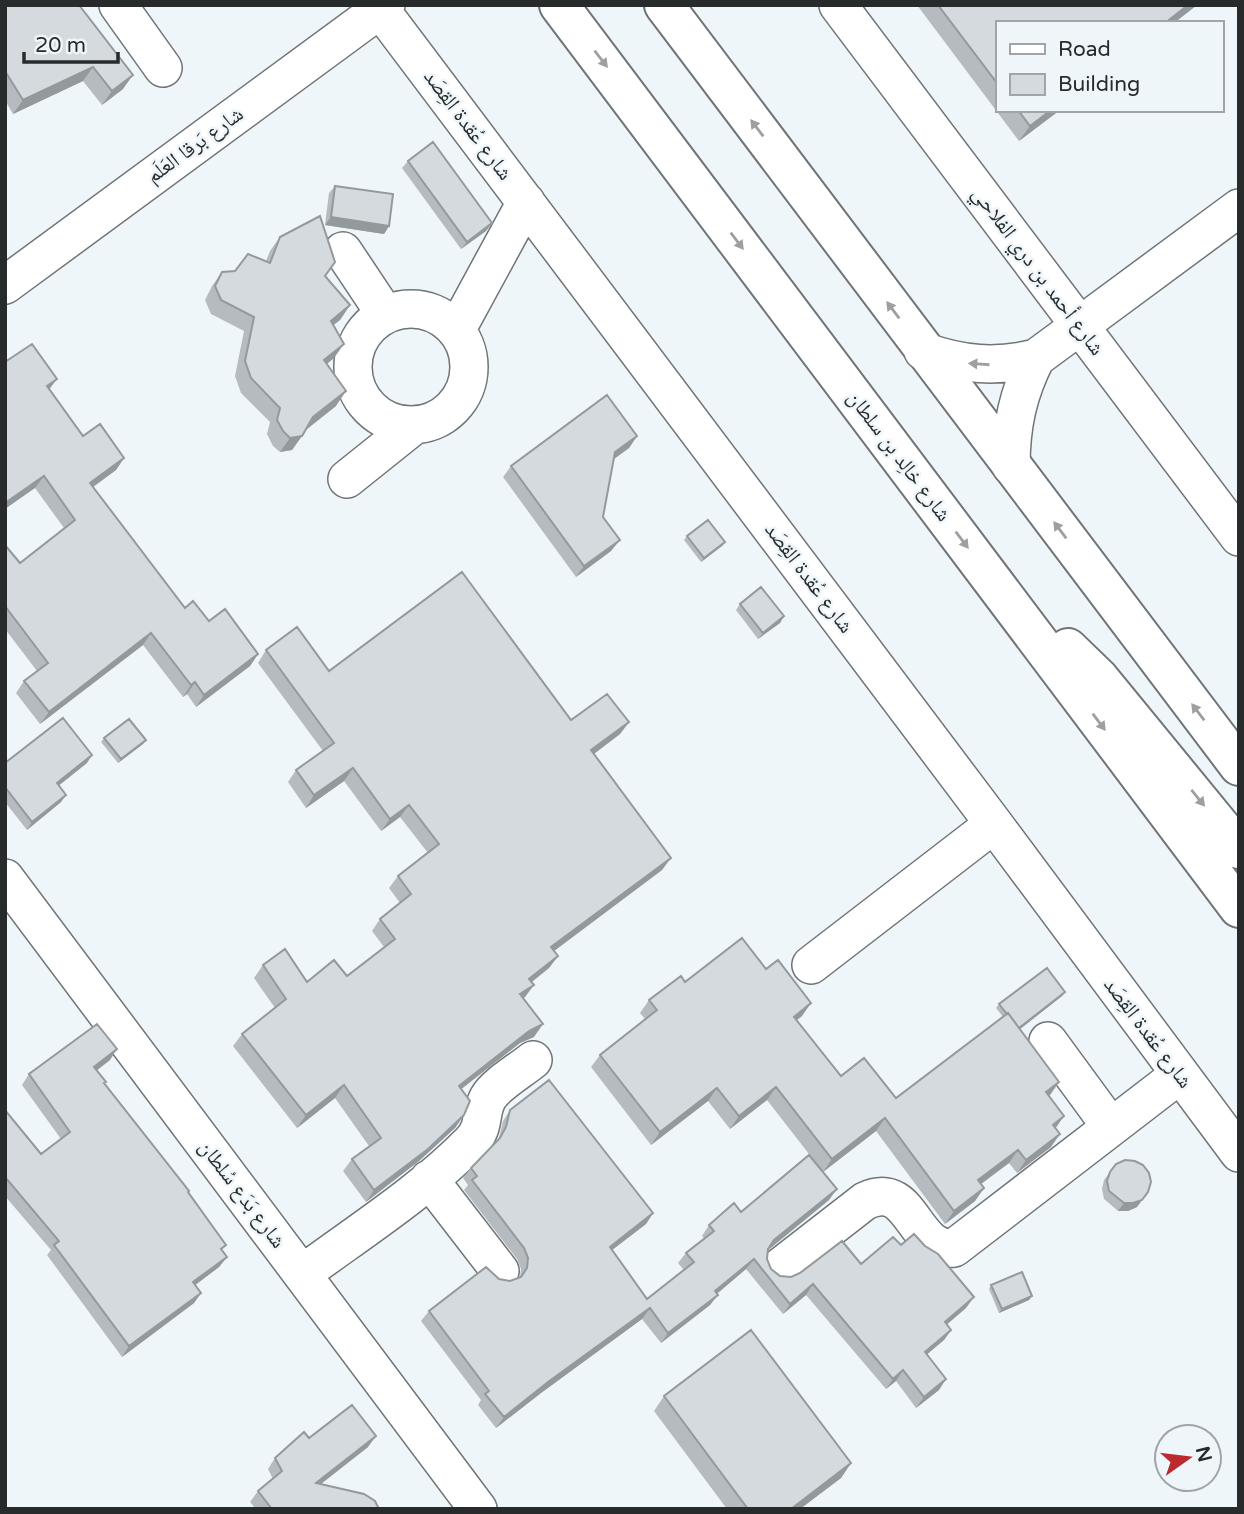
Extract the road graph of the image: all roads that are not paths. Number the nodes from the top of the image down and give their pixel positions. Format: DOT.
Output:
graph roads {
  1 [pos="118,5"];
  2 [pos="559,5"];
  3 [pos="664,5"];
  4 [pos="838,5"];
  5 [pos="381,7"];
  6 [pos="163,68"];
  7 [pos="526,201"];
  8 [pos="1239,208"];
  9 [pos="343,251"];
  10 [pos="5,285"];
  11 [pos="385,314"];
  12 [pos="1080,327"];
  13 [pos="457,329"];
  14 [pos="923,351"];
  15 [pos="1036,358"];
  16 [pos="412,427"];
  17 [pos="1011,466"];
  18 [pos="347,479"];
  19 [pos="1239,537"];
  20 [pos="1015,610"];
  21 [pos="1239,766"];
  22 [pos="994,824"];
  23 [pos="1239,849"];
  24 [pos="5,878"];
  25 [pos="1239,908"];
  26 [pos="811,965"];
  27 [pos="1048,1041"];
  28 [pos="533,1060"];
  29 [pos="1180,1075"];
  30 [pos="1111,1127"];
  31 [pos="1239,1153"];
  32 [pos="429,1180"];
  33 [pos="780,1266"];
  34 [pos="500,1272"];
  35 [pos="302,1274"];
  36 [pos="478,1509"];
  1 -- 6 [label="street"];
  2 -- 20 [label="main road, شارع خالِد بن سلطان, one-way"];
  14 -- 3 [label="main road, one-way"];
  4 -- 12 [label="street, شارع أحمد بن دري الفلاحي"];
  5 -- 7 [label="street, شارع عُقدة القِصَد"];
  5 -- 10 [label="street, شارع بَرقا العَلَم"];
  7 -- 13 [label="street"];
  7 -- 22 [label="street, شارع عُقدة القِصَد"];
  8 -- 12 [label="street"];
  9 -- 11 [label="street"];
  11 -- 13 [label="street"];
  11 -- 16 [label="street"];
  12 -- 15 [label="street"];
  12 -- 19 [label="street, شارع أحمد بن دري الفلاحي"];
  13 -- 16 [label="street"];
  15 -- 14 [label="street, one-way"];
  14 -- 17 [label="main road"];
  15 -- 17 [label="street"];
  16 -- 18 [label="street"];
  21 -- 17 [label="main road, one-way"];
  20 -- 23 [label="main road, one-way"];
  20 -- 25 [label="main road, شارع خالِد بن سلطان, one-way"];
  22 -- 26 [label="street"];
  22 -- 29 [label="street, شارع عُقدة القِصَد"];
  24 -- 35 [label="street, شارع بَدَع سُلطان"];
  27 -- 30 [label="street"];
  28 -- 32 [label="street"];
  29 -- 30 [label="street"];
  29 -- 31 [label="street, شارع عُقدة القِصَد"];
  30 -- 33 [label="street"];
  32 -- 34 [label="street"];
  32 -- 35 [label="street"];
  35 -- 36 [label="street, شارع بَدَع سُلطان"];
}
